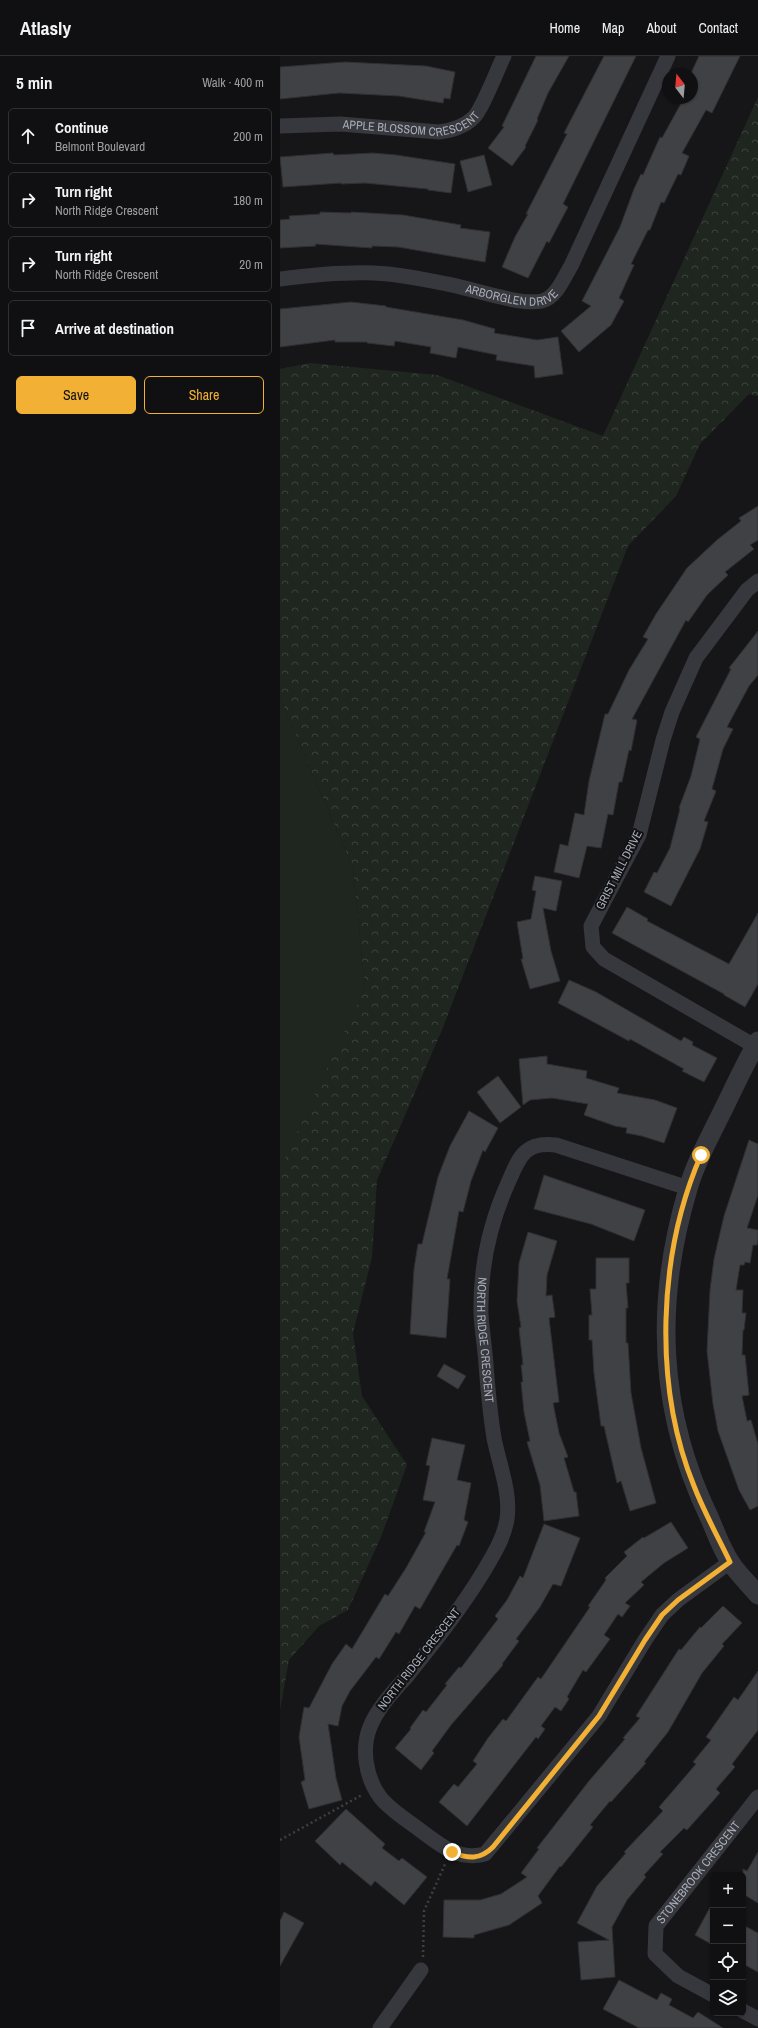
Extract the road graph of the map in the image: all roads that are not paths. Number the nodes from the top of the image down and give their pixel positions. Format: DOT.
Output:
graph roads {
  1 [pos="504,56"];
  2 [pos="668,56"];
  3 [pos="280,126"];
  4 [pos="280,279"];
  5 [pos="758,581"];
  6 [pos="757,1045"];
  7 [pos="688,1188"];
  8 [pos="730,1562"];
  9 [pos="758,1595"];
  10 [pos="758,1797"];
  11 [pos="421,1970"];
  12 [pos="710,1993"];
  13 [pos="746,2013"];
  14 [pos="758,2019"];
  15 [pos="380,2028"];
  1 -- 3 [label="street, APPLE BLOSSOM CRESCENT"];
  2 -- 4 [label="street, ARBORGLEN DRIVE"];
  5 -- 6 [label="street, GRIST MILL DRIVE"];
  6 -- 7 [label="street"];
  7 -- 8 [label="street"];
  7 -- 8 [label="street, NORTH RIDGE CRESCENT"];
  8 -- 9 [label="street"];
  10 -- 12 [label="street, STONEBROOK CRESCENT"];
  11 -- 15 [label="street"];
  13 -- 14 [label="street"];
}
